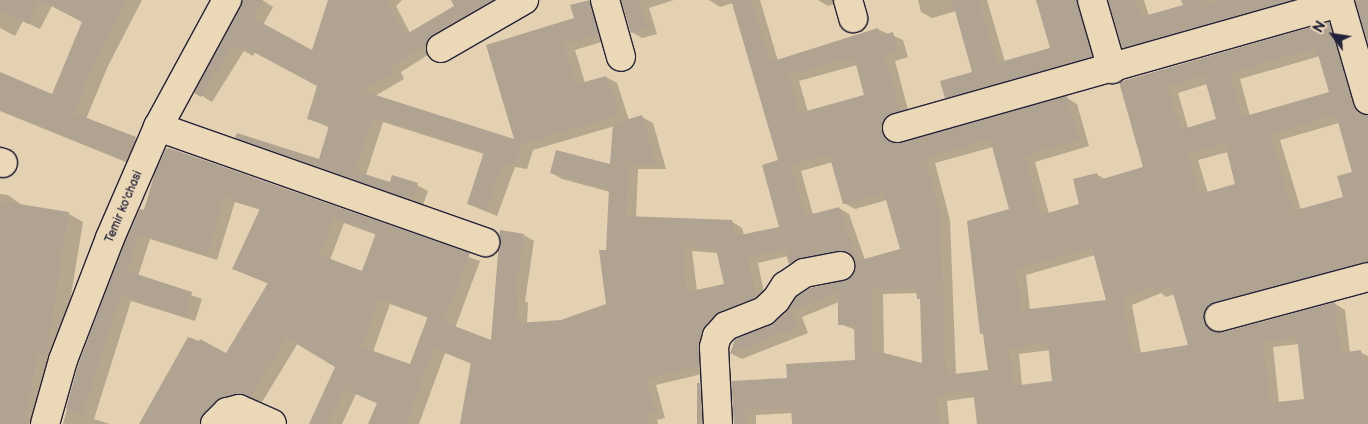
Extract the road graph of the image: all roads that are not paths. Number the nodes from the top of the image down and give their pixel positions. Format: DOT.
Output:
graph roads {
  1 [pos="227,0"];
  2 [pos="524,0"];
  3 [pos="605,0"];
  4 [pos="1092,0"];
  5 [pos="1339,2"];
  6 [pos="441,48"];
  7 [pos="621,57"];
  8 [pos="1112,69"];
  9 [pos="1368,100"];
  10 [pos="158,127"];
  11 [pos="897,128"];
  12 [pos="485,242"];
  13 [pos="840,266"];
  14 [pos="1368,277"];
  15 [pos="1219,317"];
  16 [pos="45,424"];
  17 [pos="215,424"];
  18 [pos="272,424"];
  19 [pos="718,424"];
  1 -- 10 [label="street, Temir ko'chasi"];
  2 -- 6 [label="street"];
  3 -- 7 [label="street"];
  4 -- 8 [label="street"];
  5 -- 8 [label="street"];
  5 -- 9 [label="street"];
  8 -- 11 [label="street"];
  10 -- 12 [label="street"];
  10 -- 16 [label="street, Temir ko'chasi"];
  13 -- 19 [label="street"];
  14 -- 15 [label="street"];
  17 -- 18 [label="street"];
}
